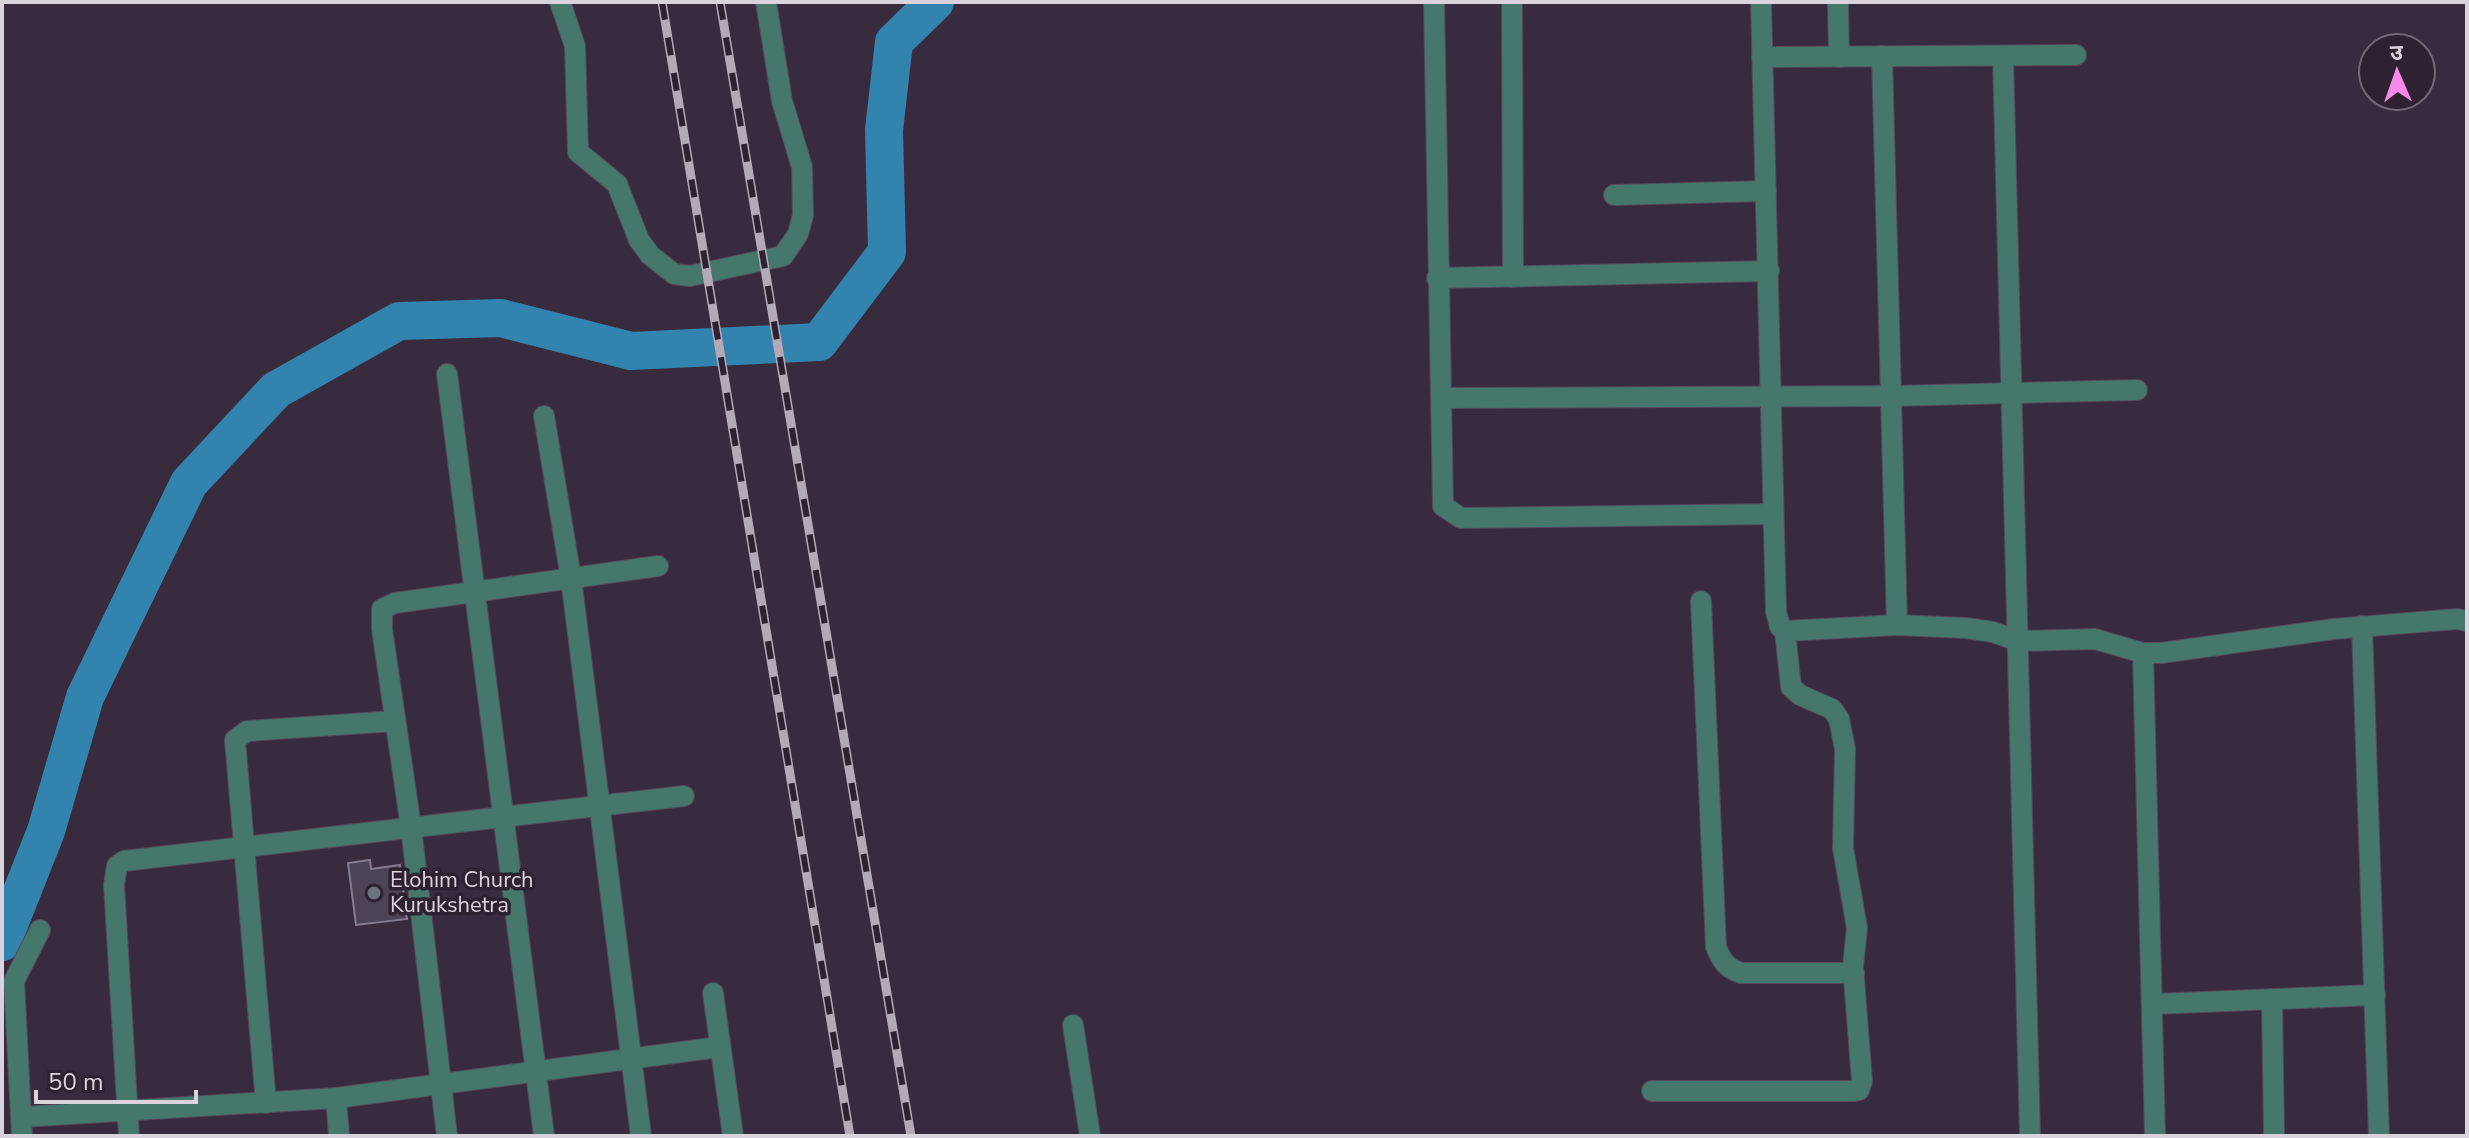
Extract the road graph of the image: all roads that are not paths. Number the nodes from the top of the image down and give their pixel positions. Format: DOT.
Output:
graph roads {
  1 [pos="560,2"];
  2 [pos="766,2"];
  3 [pos="1434,2"];
  4 [pos="1512,2"];
  5 [pos="1761,2"];
  6 [pos="1838,2"];
  7 [pos="2076,55"];
  8 [pos="1882,56"];
  9 [pos="2003,56"];
  10 [pos="1762,57"];
  11 [pos="1839,57"];
  12 [pos="1766,191"];
  13 [pos="1614,195"];
  14 [pos="1769,271"];
  15 [pos="1513,277"];
  16 [pos="1437,278"];
  17 [pos="447,374"];
  18 [pos="2137,390"];
  19 [pos="2011,394"];
  20 [pos="1891,396"];
  21 [pos="1770,397"];
  22 [pos="1442,398"];
  23 [pos="544,416"];
  24 [pos="1773,514"];
  25 [pos="658,566"];
  26 [pos="571,578"];
  27 [pos="476,591"];
  28 [pos="1701,601"];
  29 [pos="2467,621"];
  30 [pos="1897,625"];
  31 [pos="2362,626"];
  32 [pos="1785,631"];
  33 [pos="2018,641"];
  34 [pos="2143,653"];
  35 [pos="395,721"];
  36 [pos="684,796"];
  37 [pos="599,806"];
  38 [pos="502,817"];
  39 [pos="411,827"];
  40 [pos="246,845"];
  41 [pos="40,930"];
  42 [pos="1854,973"];
  43 [pos="713,993"];
  44 [pos="2375,995"];
  45 [pos="2272,999"];
  46 [pos="2154,1004"];
  47 [pos="1073,1025"];
  48 [pos="719,1047"];
  49 [pos="630,1061"];
  50 [pos="534,1073"];
  51 [pos="441,1084"];
  52 [pos="1652,1091"];
  53 [pos="336,1098"];
  54 [pos="266,1103"];
  55 [pos="128,1110"];
  56 [pos="22,1127"];
  57 [pos="129,1136"];
  58 [pos="339,1136"];
  59 [pos="447,1136"];
  60 [pos="544,1136"];
  61 [pos="641,1136"];
  62 [pos="733,1136"];
  63 [pos="1090,1136"];
  64 [pos="2030,1136"];
  65 [pos="2155,1136"];
  66 [pos="2274,1136"];
  67 [pos="2379,1136"];
  1 -- 2 [label="street"];
  3 -- 16 [label="street"];
  4 -- 15 [label="street"];
  5 -- 10 [label="street"];
  6 -- 11 [label="street"];
  7 -- 9 [label="street"];
  8 -- 9 [label="street"];
  8 -- 11 [label="street"];
  8 -- 20 [label="street"];
  9 -- 19 [label="street"];
  10 -- 11 [label="street"];
  10 -- 12 [label="street"];
  12 -- 13 [label="street"];
  12 -- 14 [label="street"];
  14 -- 15 [label="street"];
  14 -- 21 [label="street"];
  15 -- 16 [label="street"];
  16 -- 22 [label="street"];
  17 -- 27 [label="street"];
  18 -- 19 [label="street"];
  19 -- 20 [label="street"];
  19 -- 33 [label="street"];
  20 -- 21 [label="street"];
  20 -- 30 [label="street"];
  21 -- 22 [label="street"];
  21 -- 24 [label="street"];
  22 -- 24 [label="street"];
  23 -- 26 [label="street"];
  24 -- 32 [label="street"];
  25 -- 26 [label="street"];
  26 -- 27 [label="street"];
  26 -- 37 [label="street"];
  27 -- 35 [label="street"];
  27 -- 38 [label="street"];
  28 -- 42 [label="street"];
  29 -- 31 [label="street"];
  30 -- 32 [label="street"];
  30 -- 33 [label="street"];
  31 -- 34 [label="street"];
  31 -- 44 [label="street"];
  32 -- 42 [label="street"];
  33 -- 34 [label="street"];
  33 -- 64 [label="street"];
  34 -- 46 [label="street"];
  35 -- 39 [label="street"];
  35 -- 40 [label="street"];
  36 -- 37 [label="street"];
  37 -- 38 [label="street"];
  37 -- 49 [label="street"];
  38 -- 39 [label="street"];
  38 -- 50 [label="street"];
  39 -- 40 [label="street"];
  39 -- 51 [label="street"];
  40 -- 54 [label="street"];
  40 -- 55 [label="street"];
  41 -- 56 [label="street"];
  42 -- 52 [label="street"];
  43 -- 48 [label="street"];
  44 -- 45 [label="street"];
  44 -- 67 [label="street"];
  45 -- 46 [label="street"];
  45 -- 66 [label="street"];
  46 -- 65 [label="street"];
  47 -- 63 [label="street"];
  48 -- 49 [label="street"];
  48 -- 62 [label="street"];
  49 -- 50 [label="street"];
  49 -- 61 [label="street"];
  50 -- 51 [label="street"];
  50 -- 60 [label="street"];
  51 -- 53 [label="street"];
  51 -- 59 [label="street"];
  53 -- 54 [label="street"];
  53 -- 58 [label="street"];
  54 -- 55 [label="street"];
  55 -- 56 [label="street"];
  55 -- 57 [label="street"];
}
